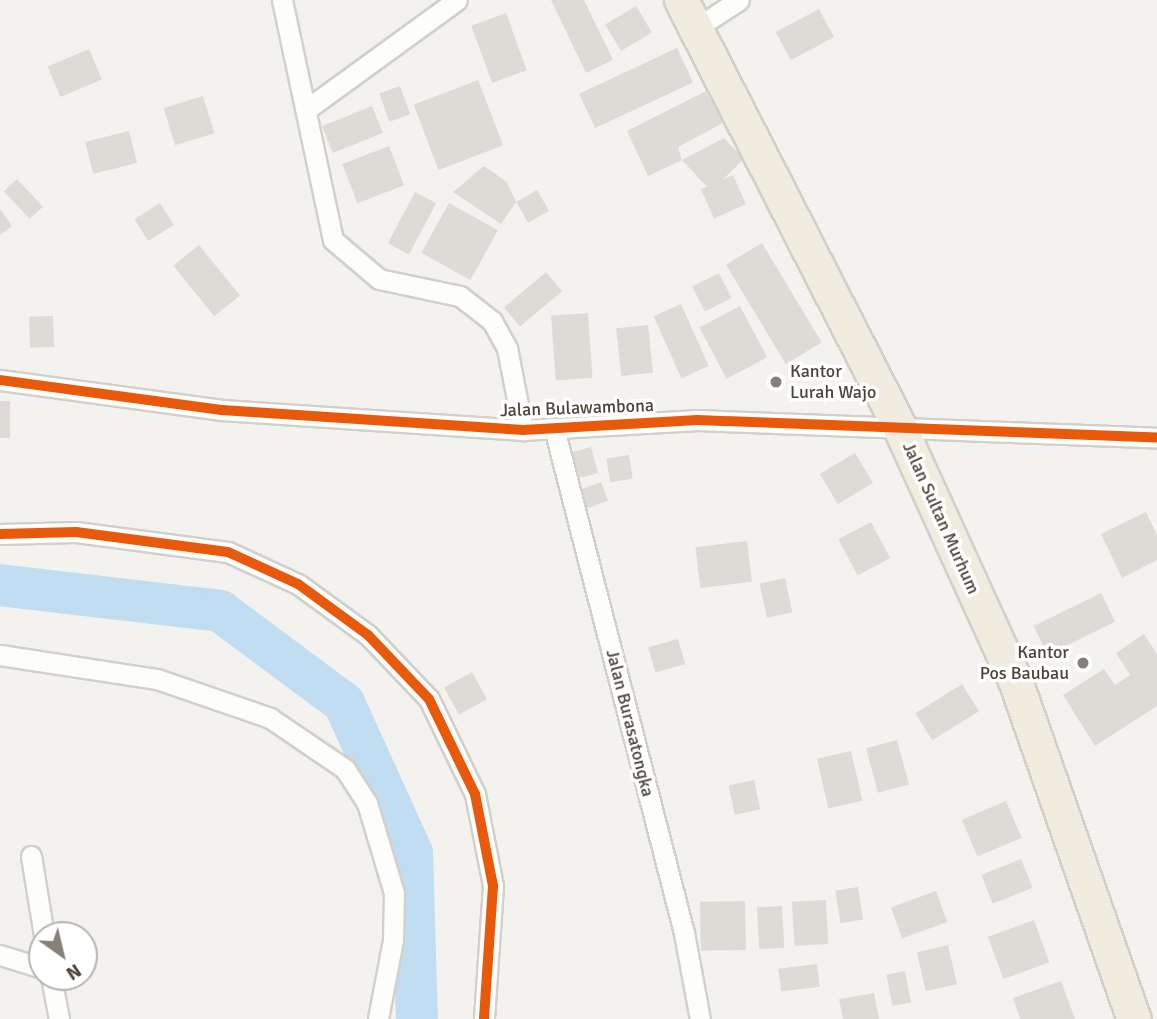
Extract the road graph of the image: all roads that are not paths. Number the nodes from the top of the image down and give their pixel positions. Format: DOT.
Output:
graph roads {
  1 [pos="282,0"];
  2 [pos="457,0"];
  3 [pos="738,0"];
  4 [pos="689,14"];
  5 [pos="307,110"];
  6 [pos="0,380"];
  7 [pos="554,428"];
  8 [pos="900,428"];
  9 [pos="523,430"];
  10 [pos="1157,438"];
  11 [pos="0,534"];
  12 [pos="0,655"];
  13 [pos="31,856"];
  14 [pos="42,921"];
  15 [pos="0,956"];
  16 [pos="28,964"];
  17 [pos="54,991"];
  18 [pos="59,1019"];
  19 [pos="378,1019"];
  20 [pos="484,1019"];
  21 [pos="700,1019"];
  22 [pos="1134,1019"];
  1 -- 5 [label="street"];
  2 -- 5 [label="street"];
  3 -- 4 [label="street"];
  4 -- 8 [label="highway, Jalan Sultan Murhum"];
  5 -- 9 [label="street"];
  6 -- 9 [label="street, Jalan Bulawambona"];
  7 -- 8 [label="street, Jalan Bulawambona"];
  7 -- 9 [label="street, Jalan Bulawambona"];
  7 -- 21 [label="street, Jalan Burasatongka"];
  8 -- 10 [label="street, Jalan Bulawambona"];
  8 -- 22 [label="highway, Jalan Sultan Murhum"];
  11 -- 20 [label="street"];
  12 -- 19 [label="street"];
  13 -- 14 [label="street"];
  15 -- 16 [label="street"];
  17 -- 18 [label="street"];
}
